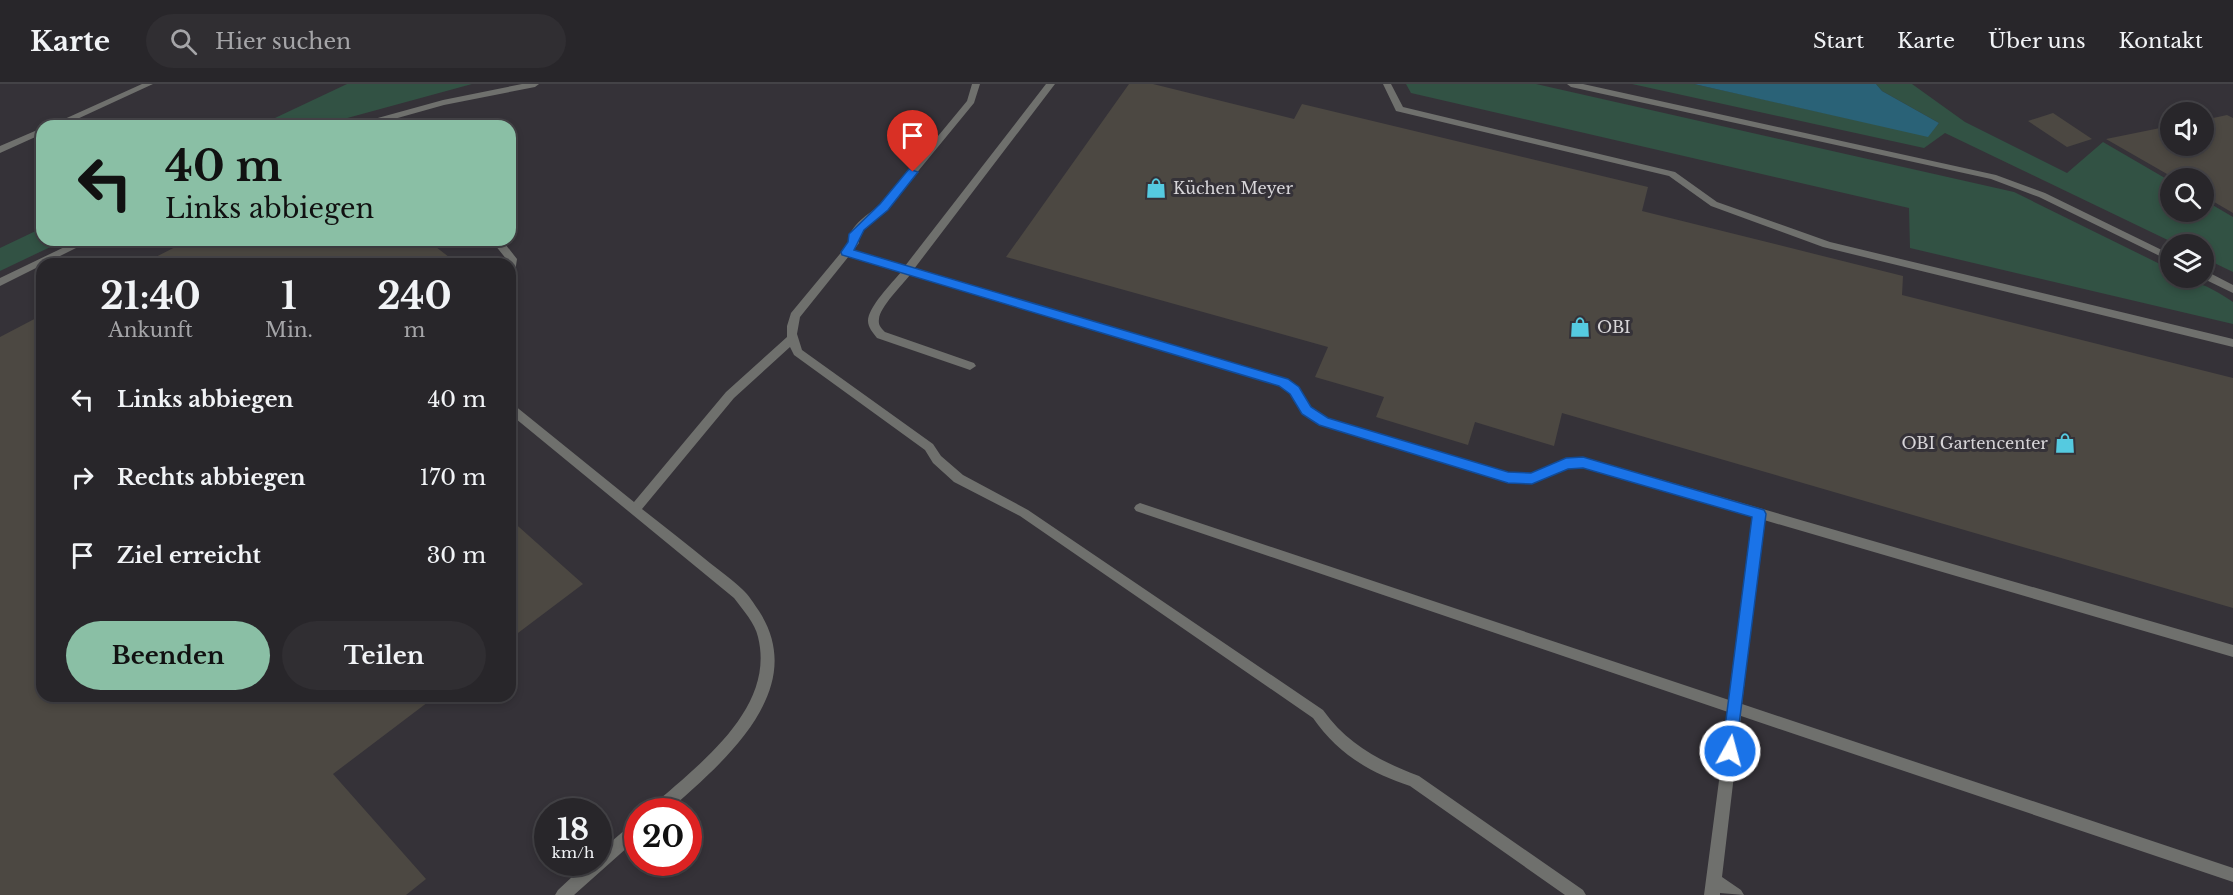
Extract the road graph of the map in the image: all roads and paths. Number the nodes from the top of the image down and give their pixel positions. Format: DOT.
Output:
graph roads {
  1 [pos="149,84"];
  2 [pos="535,84"];
  3 [pos="976,84"];
  4 [pos="1051,84"];
  5 [pos="1387,84"];
  6 [pos="1571,84"];
  7 [pos="68,120"];
  8 [pos="381,120"];
  9 [pos="36,134"];
  10 [pos="0,150"];
  11 [pos="75,246"];
  12 [pos="501,246"];
  13 [pos="846,252"];
  14 [pos="2160,253"];
  15 [pos="50,258"];
  16 [pos="511,258"];
  17 [pos="36,265"];
  18 [pos="908,271"];
  19 [pos="2214,279"];
  20 [pos="0,282"];
  21 [pos="2233,289"];
  22 [pos="792,339"];
  23 [pos="2233,343"];
  24 [pos="970,366"];
  25 [pos="516,413"];
  26 [pos="1140,508"];
  27 [pos="635,509"];
  28 [pos="1759,514"];
  29 [pos="2233,651"];
  30 [pos="1735,708"];
  31 [pos="672,798"];
  32 [pos="624,841"];
  33 [pos="2233,875"];
  34 [pos="1713,888"];
  35 [pos="563,895"];
  36 [pos="1578,895"];
  37 [pos="1736,895"];
  1 -- 7 [label="lane"];
  2 -- 8 [label="lane"];
  3 -- 13 [label="lane"];
  4 -- 18 [label="lane"];
  5 -- 23 [label="lane"];
  6 -- 14 [label="lane"];
  9 -- 10 [label="lane"];
  11 -- 15 [label="lane"];
  12 -- 16 [label="lane"];
  13 -- 18 [label="lane"];
  13 -- 22 [label="lane"];
  17 -- 20 [label="lane"];
  18 -- 24 [label="lane"];
  18 -- 28 [label="lane"];
  19 -- 21 [label="lane"];
  22 -- 27 [label="lane"];
  22 -- 36 [label="lane"];
  25 -- 27 [label="lane"];
  26 -- 30 [label="lane"];
  27 -- 31 [label="lane"];
  28 -- 29 [label="lane"];
  28 -- 30 [label="lane"];
  30 -- 33 [label="lane"];
  30 -- 34 [label="lane"];
  32 -- 35 [label="lane"];
  34 -- 37 [label="lane"];
}
